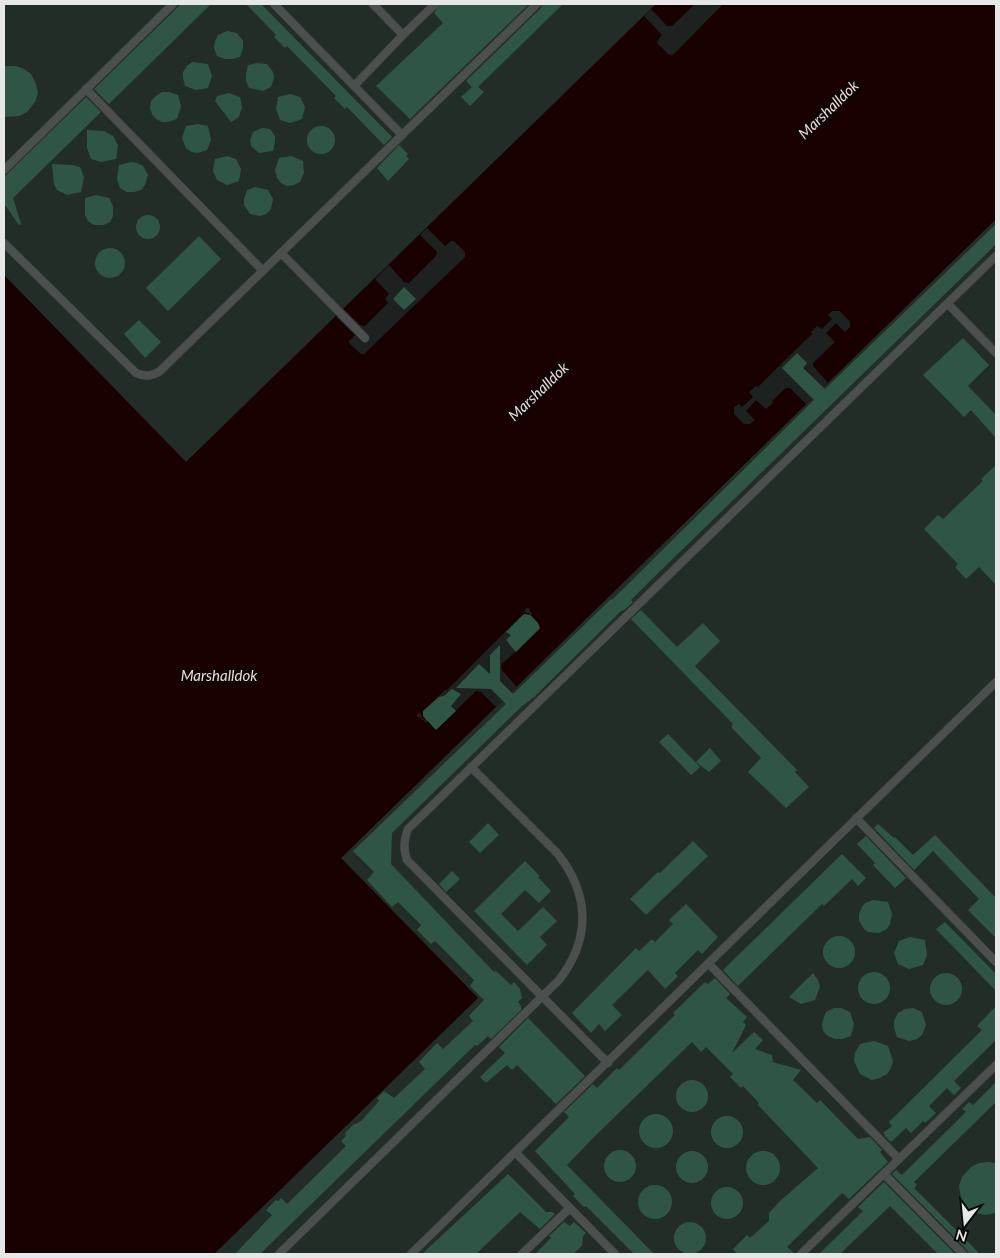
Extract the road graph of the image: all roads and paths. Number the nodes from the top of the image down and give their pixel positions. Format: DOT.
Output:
graph roads {
  1 [pos="173,4"];
  2 [pos="274,4"];
  3 [pos="373,4"];
  4 [pos="435,4"];
  5 [pos="537,4"];
  6 [pos="403,35"];
  7 [pos="354,86"];
  8 [pos="86,89"];
  9 [pos="402,135"];
  10 [pos="4,170"];
  11 [pos="4,244"];
  12 [pos="281,253"];
  13 [pos="996,256"];
  14 [pos="263,270"];
  15 [pos="948,304"];
  16 [pos="366,338"];
  17 [pos="996,340"];
  18 [pos="989,346"];
  19 [pos="996,353"];
  20 [pos="996,682"];
  21 [pos="471,767"];
  22 [pos="856,818"];
  23 [pos="996,962"];
  24 [pos="709,964"];
  25 [pos="542,997"];
  26 [pos="608,1063"];
  27 [pos="996,1065"];
  28 [pos="516,1153"];
  29 [pos="899,1159"];
  30 [pos="884,1174"];
  31 [pos="570,1208"];
  32 [pos="279,1254"];
  33 [pos="411,1254"];
  34 [pos="522,1254"];
  35 [pos="615,1254"];
  36 [pos="801,1254"];
  37 [pos="963,1254"];
  1 -- 8 [label="lane"];
  2 -- 7 [label="lane"];
  3 -- 6 [label="lane"];
  4 -- 6 [label="lane"];
  5 -- 9 [label="lane"];
  6 -- 7 [label="lane"];
  7 -- 9 [label="lane"];
  8 -- 10 [label="lane"];
  8 -- 14 [label="lane"];
  9 -- 12 [label="lane"];
  11 -- 14 [label="lane"];
  12 -- 14 [label="lane"];
  12 -- 16 [label="lane"];
  13 -- 15 [label="lane"];
  15 -- 18 [label="lane"];
  15 -- 21 [label="lane"];
  17 -- 18 [label="lane"];
  18 -- 19 [label="lane"];
  20 -- 22 [label="lane"];
  21 -- 25 [label="lane"];
  21 -- 25 [label="lane"];
  22 -- 23 [label="lane"];
  22 -- 24 [label="lane"];
  24 -- 26 [label="lane"];
  24 -- 29 [label="lane"];
  25 -- 26 [label="lane"];
  25 -- 32 [label="lane"];
  26 -- 28 [label="lane"];
  27 -- 29 [label="lane"];
  28 -- 31 [label="lane"];
  28 -- 33 [label="lane"];
  29 -- 30 [label="lane"];
  30 -- 36 [label="lane"];
  30 -- 37 [label="lane"];
  31 -- 34 [label="lane"];
  31 -- 35 [label="lane"];
}
